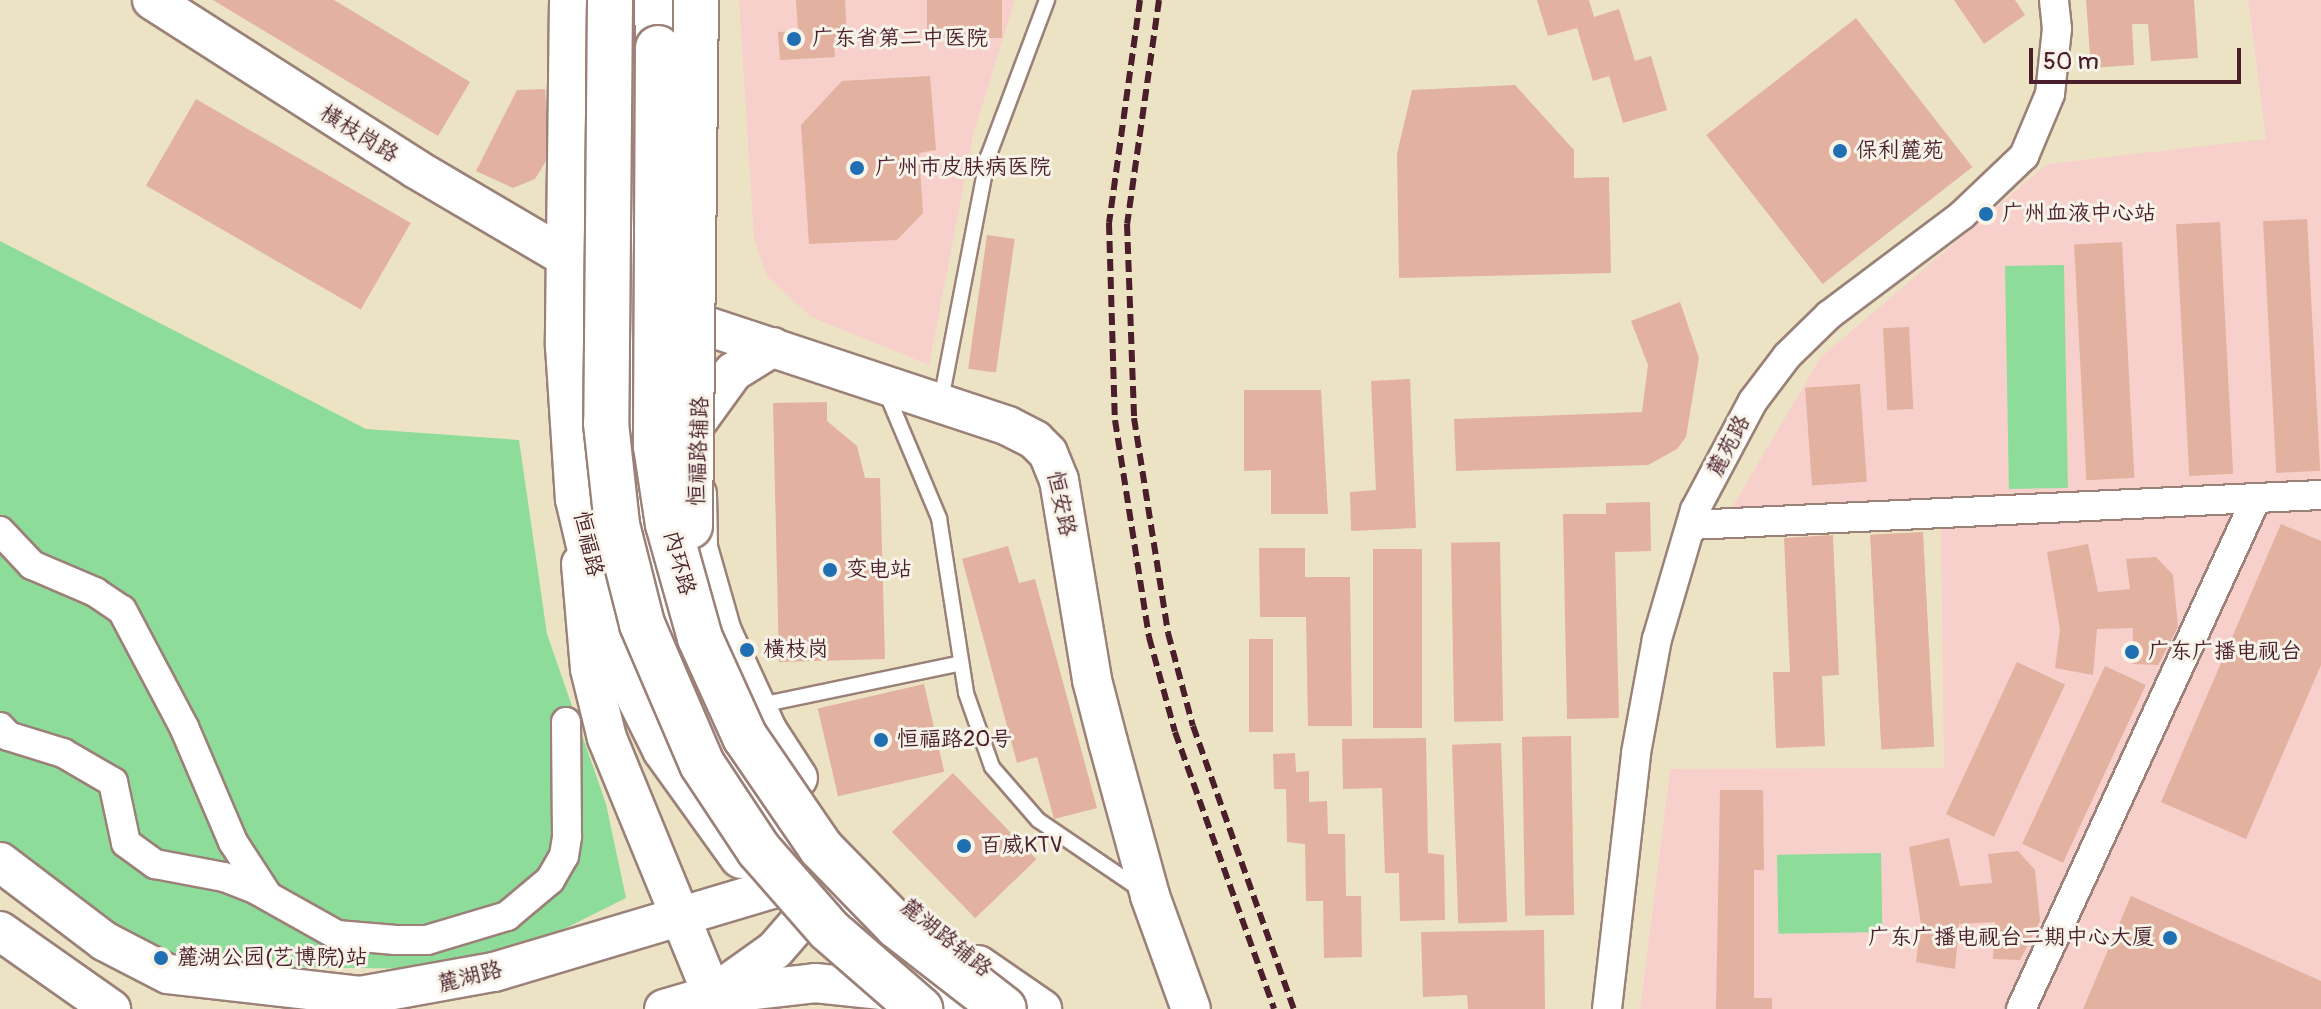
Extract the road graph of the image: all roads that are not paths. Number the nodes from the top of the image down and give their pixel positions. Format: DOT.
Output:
graph roads {
  1 [pos="152,0"];
  2 [pos="572,0"];
  3 [pos="610,0"];
  4 [pos="638,0"];
  5 [pos="657,0"];
  6 [pos="696,0"];
  7 [pos="711,0"];
  8 [pos="1047,0"];
  9 [pos="2054,0"];
  10 [pos="571,260"];
  11 [pos="633,296"];
  12 [pos="704,328"];
  13 [pos="773,347"];
  14 [pos="883,384"];
  15 [pos="940,402"];
  16 [pos="699,419"];
  17 [pos="2321,495"];
  18 [pos="578,499"];
  19 [pos="2256,499"];
  20 [pos="697,515"];
  21 [pos="642,521"];
  22 [pos="1691,525"];
  23 [pos="0,531"];
  24 [pos="961,663"];
  25 [pos="714,673"];
  26 [pos="756,706"];
  27 [pos="566,722"];
  28 [pos="0,727"];
  29 [pos="857,860"];
  30 [pos="0,862"];
  31 [pos="772,889"];
  32 [pos="266,893"];
  33 [pos="1150,896"];
  34 [pos="810,901"];
  35 [pos="682,920"];
  36 [pos="2,937"];
  37 [pos="782,986"];
  38 [pos="715,1002"];
  39 [pos="903,1003"];
  40 [pos="111,1009"];
  41 [pos="664,1009"];
  42 [pos="752,1009"];
  43 [pos="971,1009"];
  44 [pos="1004,1009"];
  45 [pos="1042,1009"];
  46 [pos="1191,1009"];
  47 [pos="1607,1009"];
  48 [pos="2021,1009"];
  1 -- 10 [label="street, 横枝岗路"];
  2 -- 10 [label="main road, 恒福路"];
  3 -- 39 [label="main road, bridge"];
  4 -- 11 [label="main road, 恒福路"];
  5 -- 25 [label="main road, 内环路, bridge"];
  6 -- 25 [label="main road, bridge"];
  7 -- 12 [label="street, 恒福路辅路"];
  8 -- 15 [label="lane"];
  9 -- 22 [label="street, 麓苑路"];
  10 -- 11 [label="street, 恒安路"];
  10 -- 18 [label="main road, 恒福路"];
  11 -- 12 [label="street, 恒安路"];
  11 -- 21 [label="main road, 恒福路"];
  12 -- 13 [label="street, 恒安路"];
  12 -- 16 [label="street, 恒福路辅路"];
  13 -- 14 [label="street, 恒安路"];
  13 -- 16 [label="street"];
  14 -- 15 [label="street, 恒安路"];
  14 -- 24 [label="lane"];
  15 -- 33 [label="street, 恒安路"];
  16 -- 20 [label="street, 恒福路辅路"];
  17 -- 19 [label="street"];
  18 -- 31 [label="main road, 恒福路"];
  18 -- 35 [label="street"];
  19 -- 22 [label="street"];
  19 -- 48 [label="street"];
  20 -- 21 [label="street"];
  20 -- 26 [label="street, 恒福路辅路"];
  21 -- 34 [label="main road, 恒福路"];
  22 -- 47 [label="street, 麓苑路"];
  23 -- 32 [label="street"];
  24 -- 26 [label="lane"];
  24 -- 33 [label="lane"];
  25 -- 44 [label="main road, 内环路, bridge"];
  26 -- 29 [label="street, 恒福路辅路"];
  27 -- 32 [label="street"];
  28 -- 32 [label="street"];
  29 -- 45 [label="street, 麓湖路辅路"];
  30 -- 35 [label="street, 麓湖路"];
  31 -- 34 [label="main road, 恒福路"];
  31 -- 35 [label="street, 麓湖路"];
  33 -- 46 [label="street, 恒安路"];
  34 -- 38 [label="street"];
  34 -- 39 [label="main road, 恒福路"];
  34 -- 43 [label="main road"];
  35 -- 38 [label="street"];
  36 -- 40 [label="street"];
  37 -- 38 [label="street"];
  37 -- 39 [label="street"];
  37 -- 42 [label="street"];
  38 -- 41 [label="street"];
}
